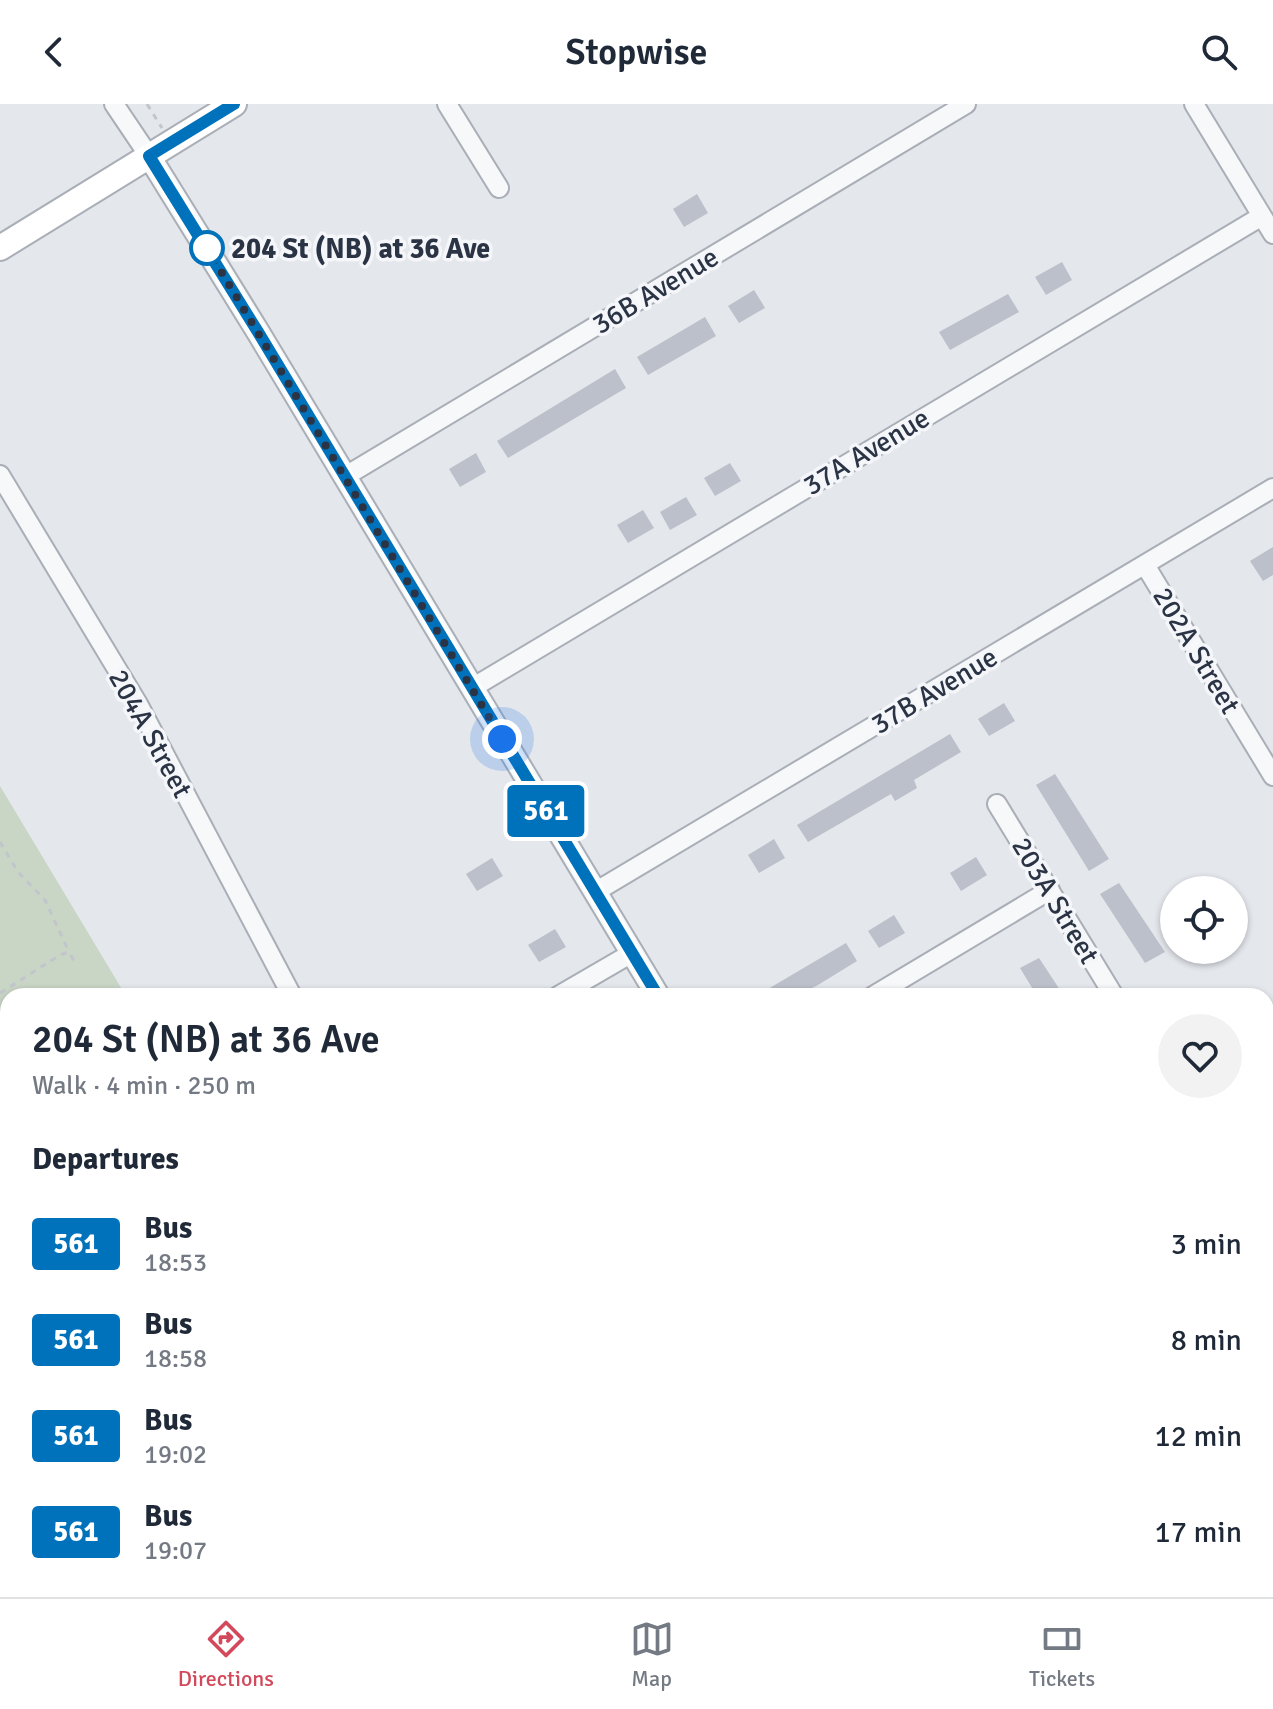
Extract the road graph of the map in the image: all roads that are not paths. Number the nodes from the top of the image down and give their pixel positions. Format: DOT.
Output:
graph roads {
  1 [pos="114,104"];
  2 [pos="234,104"];
  3 [pos="447,104"];
  4 [pos="966,104"];
  5 [pos="1194,104"];
  6 [pos="149,156"];
  7 [pos="499,188"];
  8 [pos="1262,216"];
  9 [pos="1273,234"];
  10 [pos="0,248"];
  11 [pos="0,475"];
  12 [pos="344,477"];
  13 [pos="1273,488"];
  14 [pos="1145,565"];
  15 [pos="472,688"];
  16 [pos="1273,776"];
  17 [pos="997,804"];
  18 [pos="1050,890"];
  19 [pos="595,892"];
  20 [pos="632,953"];
  21 [pos="288,988"];
  22 [pos="572,988"];
  23 [pos="653,988"];
  24 [pos="890,988"];
  25 [pos="1109,988"];
  1 -- 6 [label="street"];
  2 -- 6 [label="main road"];
  3 -- 7 [label="street"];
  4 -- 12 [label="street, 36B Avenue"];
  5 -- 8 [label="street"];
  6 -- 10 [label="main road"];
  6 -- 12 [label="street"];
  8 -- 9 [label="street"];
  8 -- 15 [label="street, 37A Avenue"];
  11 -- 21 [label="street, 204A Street"];
  12 -- 15 [label="street"];
  13 -- 14 [label="street, 37B Avenue"];
  14 -- 16 [label="street, 202A Street"];
  14 -- 19 [label="street, 37B Avenue"];
  15 -- 19 [label="street"];
  17 -- 18 [label="street, 203A Street"];
  18 -- 24 [label="street"];
  18 -- 25 [label="street, 203A Street"];
  19 -- 20 [label="street"];
  20 -- 22 [label="street"];
  20 -- 23 [label="street"];
}
